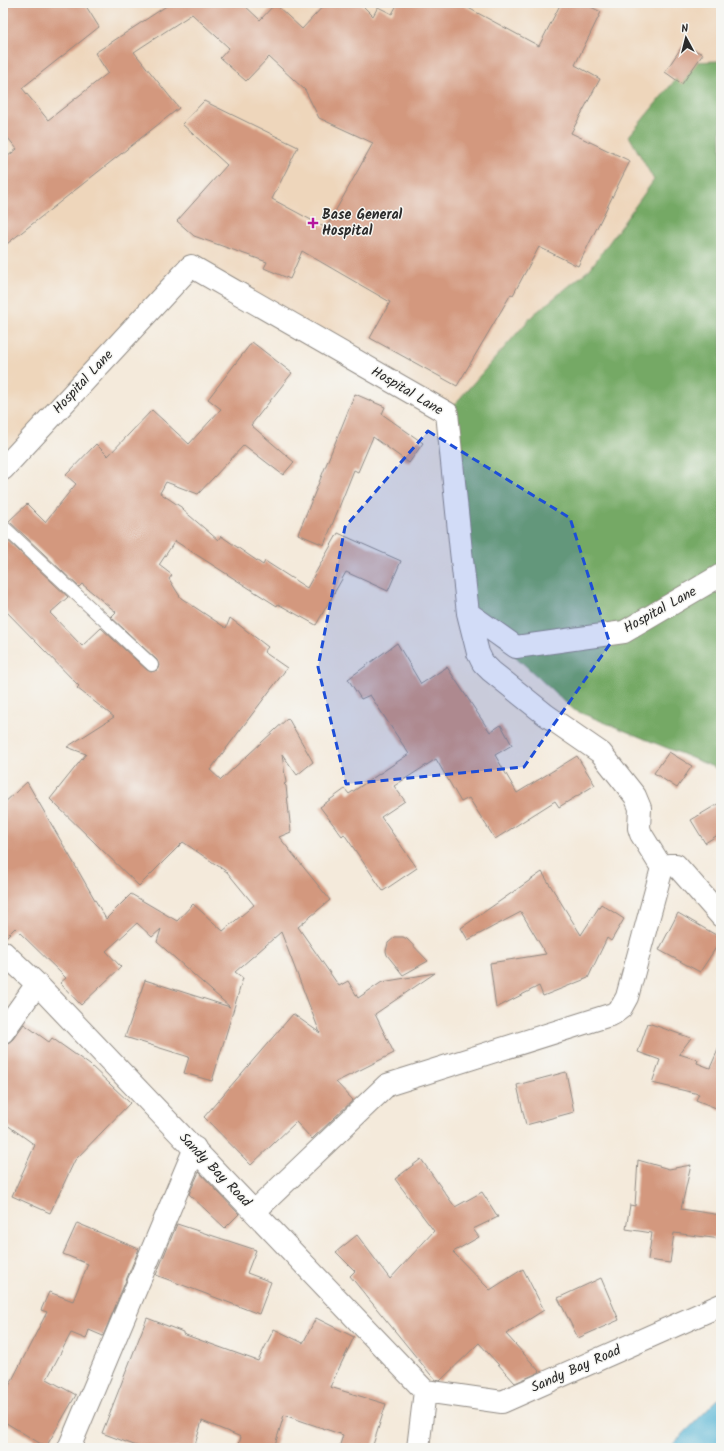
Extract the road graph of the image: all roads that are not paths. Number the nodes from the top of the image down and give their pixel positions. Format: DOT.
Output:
graph roads {
  1 [pos="3,469"];
  2 [pos="3,526"];
  3 [pos="721,575"];
  4 [pos="468,613"];
  5 [pos="152,665"];
  6 [pos="662,868"];
  7 [pos="721,916"];
  8 [pos="3,952"];
  9 [pos="37,984"];
  10 [pos="3,1032"];
  11 [pos="195,1148"];
  12 [pos="255,1211"];
  13 [pos="721,1305"];
  14 [pos="425,1391"];
  15 [pos="69,1448"];
  16 [pos="418,1448"];
  1 -- 4 [label="street, Hospital Lane"];
  2 -- 5 [label="lane"];
  3 -- 4 [label="street, Hospital Lane"];
  4 -- 6 [label="street"];
  6 -- 7 [label="street"];
  6 -- 12 [label="street"];
  8 -- 9 [label="street, Sandy Bay Road"];
  9 -- 10 [label="street"];
  9 -- 11 [label="street, Sandy Bay Road"];
  11 -- 12 [label="street, Sandy Bay Road"];
  11 -- 15 [label="street"];
  12 -- 14 [label="street, Sandy Bay Road"];
  13 -- 14 [label="street, Sandy Bay Road"];
  14 -- 16 [label="street"];
}
